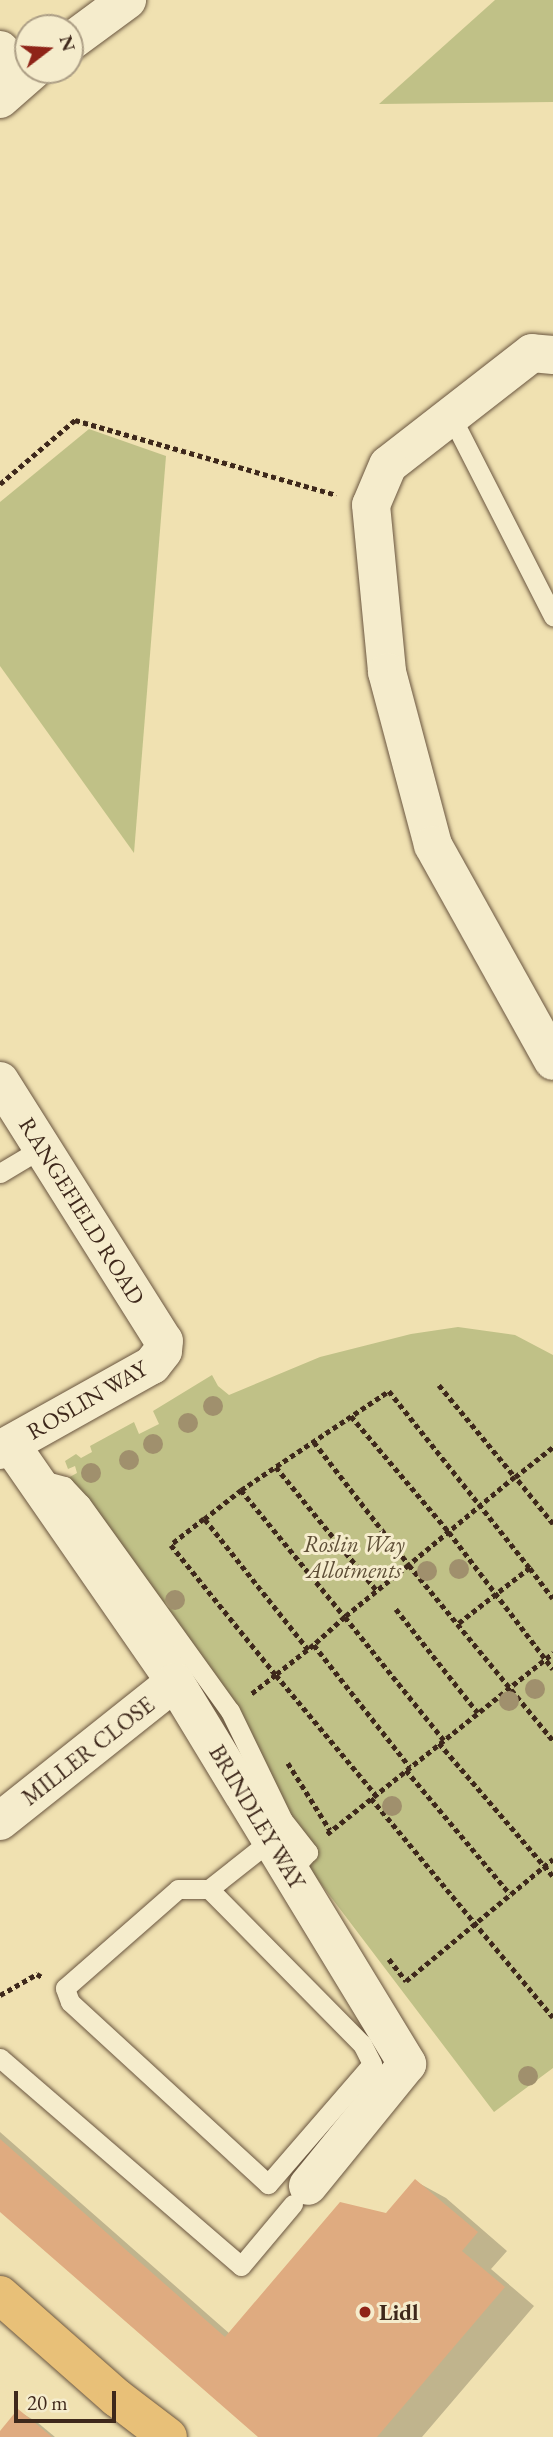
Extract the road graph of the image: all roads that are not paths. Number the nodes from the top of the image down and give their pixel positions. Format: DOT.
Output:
graph roads {
  1 [pos="127,0"];
  2 [pos="84,32"];
  3 [pos="553,355"];
  4 [pos="465,405"];
  5 [pos="553,615"];
  6 [pos="553,1061"];
  7 [pos="0,1081"];
  8 [pos="42,1148"];
  9 [pos="0,1173"];
  10 [pos="164,1341"];
  11 [pos="14,1457"];
  12 [pos="175,1682"];
  13 [pos="0,1821"];
  14 [pos="290,1855"];
  15 [pos="209,1889"];
  16 [pos="0,2058"];
  17 [pos="268,2184"];
  18 [pos="300,2195"];
  19 [pos="0,2295"];
  20 [pos="168,2437"];
  1 -- 2 [label="street"];
  3 -- 4 [label="street"];
  4 -- 5 [label="lane"];
  4 -- 6 [label="street"];
  7 -- 8 [label="street, RANGEFIELD ROAD"];
  8 -- 9 [label="lane"];
  8 -- 10 [label="street, RANGEFIELD ROAD"];
  10 -- 11 [label="street, ROSLIN WAY"];
  11 -- 12 [label="street, BRINDLEY WAY"];
  11 -- 14 [label="lane"];
  12 -- 13 [label="street, MILLER CLOSE"];
  12 -- 14 [label="street, BRINDLEY WAY"];
  14 -- 15 [label="lane"];
  14 -- 18 [label="street, BRINDLEY WAY"];
  15 -- 17 [label="lane"];
  15 -- 17 [label="lane"];
  16 -- 18 [label="lane"];
  17 -- 18 [label="lane"];
  19 -- 20 [label="main road"];
}
